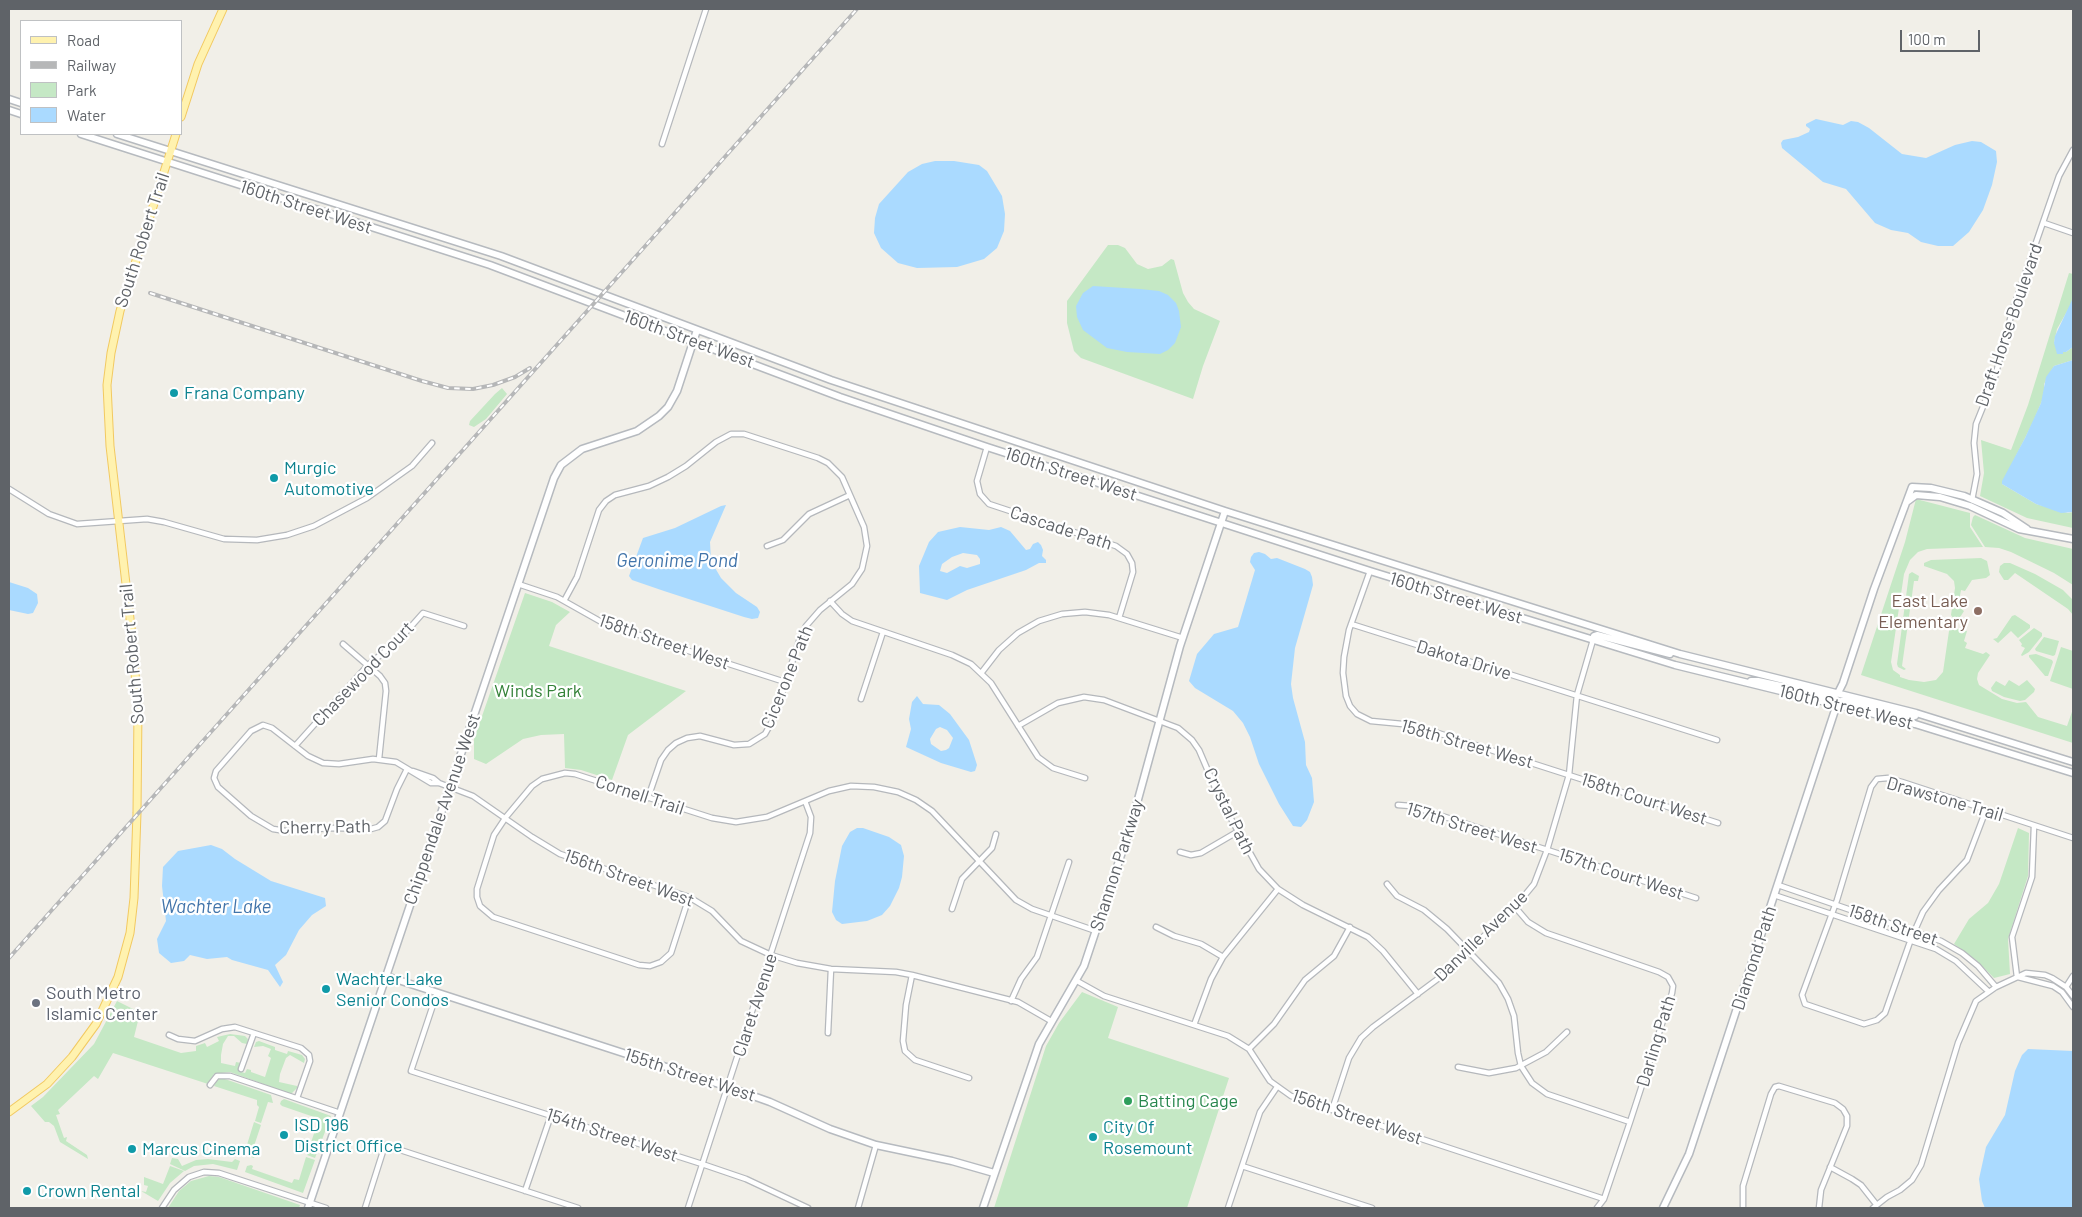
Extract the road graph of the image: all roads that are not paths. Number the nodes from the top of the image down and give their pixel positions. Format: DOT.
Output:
graph roads {
  1 [pos="223,9"];
  2 [pos="706,9"];
  3 [pos="182,114"];
  4 [pos="84,135"];
  5 [pos="120,135"];
  6 [pos="176,135"];
  7 [pos="662,144"];
  8 [pos="2073,150"];
  9 [pos="170,151"];
  10 [pos="167,162"];
  11 [pos="2044,223"];
  12 [pos="2073,233"];
  13 [pos="697,330"];
  14 [pos="694,341"];
  15 [pos="432,443"];
  16 [pos="987,447"];
  17 [pos="9,489"];
  18 [pos="850,495"];
  19 [pos="1971,503"];
  20 [pos="1225,511"];
  21 [pos="118,521"];
  22 [pos="1220,522"];
  23 [pos="2073,539"];
  24 [pos="768,546"];
  25 [pos="1370,571"];
  26 [pos="518,584"];
  27 [pos="564,601"];
  28 [pos="830,601"];
  29 [pos="1119,618"];
  30 [pos="1351,624"];
  31 [pos="464,626"];
  32 [pos="883,632"];
  33 [pos="1182,638"];
  34 [pos="1593,640"];
  35 [pos="343,644"];
  36 [pos="1680,654"];
  37 [pos="368,665"];
  38 [pos="982,672"];
  39 [pos="785,682"];
  40 [pos="1741,682"];
  41 [pos="1838,693"];
  42 [pos="1577,695"];
  43 [pos="861,699"];
  44 [pos="1837,704"];
  45 [pos="1926,716"];
  46 [pos="1160,721"];
  47 [pos="266,726"];
  48 [pos="1018,726"];
  49 [pos="1717,740"];
  50 [pos="295,746"];
  51 [pos="379,759"];
  52 [pos="2073,762"];
  53 [pos="407,769"];
  54 [pos="2073,774"];
  55 [pos="1569,775"];
  56 [pos="1085,778"];
  57 [pos="449,787"];
  58 [pos="648,798"];
  59 [pos="805,801"];
  60 [pos="1398,805"];
  61 [pos="1986,810"];
  62 [pos="506,817"];
  63 [pos="1718,823"];
  64 [pos="2034,826"];
  65 [pos="1237,832"];
  66 [pos="996,834"];
  67 [pos="2073,838"];
  68 [pos="1547,850"];
  69 [pos="1180,852"];
  70 [pos="978,860"];
  71 [pos="1068,862"];
  72 [pos="1388,884"];
  73 [pos="1778,885"];
  74 [pos="1278,889"];
  75 [pos="1774,895"];
  76 [pos="689,897"];
  77 [pos="1696,898"];
  78 [pos="1835,905"];
  79 [pos="1515,907"];
  80 [pos="952,909"];
  81 [pos="1831,913"];
  82 [pos="1051,916"];
  83 [pos="1156,927"];
  84 [pos="1350,927"];
  85 [pos="1096,931"];
  86 [pos="1914,931"];
  87 [pos="1911,939"];
  88 [pos="1469,950"];
  89 [pos="771,955"];
  90 [pos="1223,957"];
  91 [pos="831,969"];
  92 [pos="912,975"];
  93 [pos="386,976"];
  94 [pos="2073,976"];
  95 [pos="2017,977"];
  96 [pos="1077,981"];
  97 [pos="1996,987"];
  98 [pos="2066,987"];
  99 [pos="1988,992"];
  100 [pos="2062,992"];
  101 [pos="437,993"];
  102 [pos="1418,994"];
  103 [pos="2073,996"];
  104 [pos="1011,1001"];
  105 [pos="2073,1007"];
  106 [pos="1051,1021"];
  107 [pos="1194,1024"];
  108 [pos="1567,1032"];
  109 [pos="254,1033"];
  110 [pos="828,1033"];
  111 [pos="169,1035"];
  112 [pos="1249,1049"];
  113 [pos="1458,1066"];
  114 [pos="1521,1066"];
  115 [pos="241,1069"];
  116 [pos="970,1078"];
  117 [pos="210,1085"];
  118 [pos="728,1087"];
  119 [pos="1277,1087"];
  120 [pos="297,1098"];
  121 [pos="1332,1110"];
  122 [pos="9,1112"];
  123 [pos="340,1113"];
  124 [pos="551,1115"];
  125 [pos="1630,1122"];
  126 [pos="876,1145"];
  127 [pos="702,1164"];
  128 [pos="1242,1166"];
  129 [pos="1830,1167"];
  130 [pos="994,1174"];
  131 [pos="525,1191"];
  132 [pos="1604,1199"];
  133 [pos="309,1206"];
  134 [pos="1874,1206"];
  135 [pos="162,1208"];
  136 [pos="326,1208"];
  137 [pos="365,1208"];
  138 [pos="578,1208"];
  139 [pos="688,1208"];
  140 [pos="808,1208"];
  141 [pos="858,1208"];
  142 [pos="983,1208"];
  143 [pos="1228,1208"];
  144 [pos="1372,1208"];
  145 [pos="1597,1208"];
  146 [pos="1663,1208"];
  147 [pos="1743,1208"];
  148 [pos="1820,1208"];
  1 -- 3 [label="main road"];
  2 -- 7 [label="street"];
  4 -- 10 [label="main road, 160th Street West"];
  5 -- 9 [label="main road, 160th Street West"];
  6 -- 9 [label="main road"];
  8 -- 11 [label="street, Draft Horse Boulevard"];
  9 -- 10 [label="main road, South Robert Trail"];
  9 -- 13 [label="main road, 160th Street West"];
  10 -- 14 [label="main road, 160th Street West"];
  10 -- 21 [label="main road, South Robert Trail"];
  11 -- 12 [label="street"];
  11 -- 19 [label="street, Draft Horse Boulevard"];
  13 -- 14 [label="main road, Chippendale Avenue West"];
  13 -- 20 [label="main road, 160th Street West"];
  14 -- 16 [label="main road, 160th Street West"];
  14 -- 26 [label="main road, Chippendale Avenue West"];
  15 -- 21 [label="street"];
  16 -- 22 [label="main road, 160th Street West"];
  16 -- 29 [label="street, Cascade Path"];
  17 -- 21 [label="street"];
  18 -- 24 [label="street"];
  18 -- 27 [label="street, Cicerone Path"];
  18 -- 28 [label="street, Cicerone Path"];
  19 -- 23 [label="main road"];
  19 -- 41 [label="main road"];
  20 -- 22 [label="main road, Shannon Parkway"];
  20 -- 36 [label="main road, 160th Street West"];
  21 -- 122 [label="main road, South Robert Trail"];
  22 -- 25 [label="main road, 160th Street West"];
  22 -- 33 [label="main road, Shannon Parkway"];
  25 -- 30 [label="street"];
  25 -- 34 [label="main road, 160th Street West"];
  26 -- 27 [label="street, 158th Street West"];
  26 -- 57 [label="main road, Chippendale Avenue West"];
  27 -- 39 [label="street, 158th Street West"];
  28 -- 32 [label="street"];
  28 -- 39 [label="street, Cicerone Path"];
  29 -- 33 [label="street"];
  29 -- 38 [label="street"];
  30 -- 42 [label="street, Dakota Drive"];
  30 -- 55 [label="street, 158th Street West"];
  31 -- 37 [label="street, Chasewood Court"];
  32 -- 38 [label="street"];
  32 -- 43 [label="street"];
  33 -- 46 [label="main road, Shannon Parkway"];
  34 -- 36 [label="main road"];
  34 -- 40 [label="main road, 160th Street West"];
  34 -- 42 [label="street, Danville Avenue"];
  35 -- 37 [label="street"];
  36 -- 41 [label="main road, 160th Street West"];
  37 -- 50 [label="street, Chasewood Court"];
  37 -- 51 [label="street"];
  38 -- 48 [label="street"];
  39 -- 58 [label="street, Cicerone Path"];
  40 -- 41 [label="main road"];
  40 -- 44 [label="main road, 160th Street West"];
  41 -- 45 [label="main road, 160th Street West"];
  42 -- 49 [label="street, Dakota Drive"];
  42 -- 55 [label="street, Danville Avenue"];
  44 -- 45 [label="main road"];
  44 -- 54 [label="main road, 160th Street West"];
  44 -- 73 [label="main road, Diamond Path"];
  45 -- 52 [label="main road, 160th Street West"];
  46 -- 48 [label="street, Crystal Path"];
  46 -- 65 [label="street, Crystal Path"];
  46 -- 85 [label="main road, Shannon Parkway"];
  47 -- 50 [label="street, 156th Street West"];
  47 -- 53 [label="street, Cherry Path"];
  48 -- 56 [label="street"];
  50 -- 51 [label="street, 156th Street West"];
  51 -- 53 [label="street, 156th Street West"];
  53 -- 57 [label="street, 156th Street West"];
  55 -- 63 [label="street, 158th Court West"];
  55 -- 68 [label="street, Danville Avenue"];
  57 -- 62 [label="street, 156th Street West"];
  57 -- 93 [label="main road, Chippendale Avenue West"];
  58 -- 59 [label="street, Cornell Trail"];
  58 -- 62 [label="street, Cornell Trail"];
  59 -- 70 [label="street, Cornell Trail"];
  59 -- 89 [label="street, Claret Avenue"];
  60 -- 68 [label="street, 157th Street West"];
  61 -- 64 [label="street, Drawstone Trail"];
  61 -- 78 [label="street, Drawstone Trail"];
  61 -- 86 [label="street"];
  62 -- 76 [label="street, 156th Street West"];
  62 -- 76 [label="street, Cornell Trail"];
  64 -- 67 [label="street, Drawstone Trail"];
  64 -- 95 [label="street"];
  65 -- 69 [label="street"];
  65 -- 74 [label="street, Crystal Path"];
  66 -- 70 [label="street"];
  68 -- 77 [label="street, 157th Court West"];
  68 -- 79 [label="street, Danville Avenue"];
  70 -- 80 [label="street"];
  70 -- 82 [label="street, Cornell Trail"];
  71 -- 82 [label="street"];
  72 -- 88 [label="street"];
  73 -- 75 [label="main road, Diamond Path"];
  73 -- 78 [label="street, 158th Street"];
  74 -- 84 [label="street, Crystal Path"];
  74 -- 90 [label="street"];
  75 -- 81 [label="street, 158th Street"];
  75 -- 146 [label="main road, Diamond Path"];
  76 -- 89 [label="street, 156th Street West"];
  78 -- 81 [label="street, Drawstone Trail"];
  78 -- 86 [label="street, 158th Street"];
  79 -- 88 [label="street, Danville Avenue"];
  79 -- 125 [label="street, Darling Path"];
  81 -- 87 [label="street, 158th Street"];
  81 -- 87 [label="street, Drawstone Trail"];
  82 -- 85 [label="street, Cornell Trail"];
  82 -- 104 [label="street"];
  83 -- 90 [label="street"];
  84 -- 102 [label="street, Crystal Path"];
  84 -- 112 [label="street"];
  85 -- 96 [label="main road, Shannon Parkway"];
  86 -- 87 [label="street"];
  86 -- 97 [label="street, 158th Street"];
  87 -- 99 [label="street, 158th Street"];
  88 -- 102 [label="street, Danville Avenue"];
  88 -- 114 [label="street"];
  89 -- 91 [label="street, 156th Street West"];
  89 -- 118 [label="street, Claret Avenue"];
  90 -- 107 [label="street"];
  91 -- 92 [label="street, 156th Street West"];
  91 -- 110 [label="street"];
  92 -- 104 [label="street, 156th Street West"];
  92 -- 116 [label="street"];
  93 -- 101 [label="main road, 155th Street West"];
  93 -- 123 [label="main road, Chippendale Avenue West"];
  94 -- 98 [label="street"];
  95 -- 97 [label="street"];
  95 -- 98 [label="street"];
  95 -- 100 [label="street"];
  96 -- 106 [label="main road, Shannon Parkway"];
  96 -- 107 [label="street, 156th Street West"];
  97 -- 99 [label="street"];
  98 -- 100 [label="street"];
  98 -- 103 [label="street"];
  99 -- 134 [label="street"];
  100 -- 105 [label="street"];
  101 -- 118 [label="main road, 155th Street West"];
  101 -- 124 [label="street, 154th Street West"];
  102 -- 121 [label="street, Danville Avenue"];
  104 -- 106 [label="street, 156th Street West"];
  106 -- 130 [label="main road, Shannon Parkway"];
  107 -- 112 [label="street, 156th Street West"];
  108 -- 114 [label="street"];
  109 -- 111 [label="street"];
  109 -- 115 [label="street"];
  109 -- 120 [label="street"];
  112 -- 119 [label="street, 156th Street West"];
  113 -- 114 [label="street"];
  114 -- 125 [label="street"];
  117 -- 120 [label="street"];
  118 -- 126 [label="main road, 155th Street West"];
  118 -- 127 [label="street, Claret Avenue"];
  119 -- 121 [label="street, 156th Street West"];
  119 -- 128 [label="street"];
  120 -- 123 [label="street"];
  121 -- 132 [label="street, 156th Street West"];
  123 -- 133 [label="main road, Chippendale Avenue West"];
  124 -- 127 [label="street, 154th Street West"];
  124 -- 131 [label="street"];
  125 -- 132 [label="street, Darling Path"];
  126 -- 130 [label="main road, 155th Street West"];
  126 -- 141 [label="street"];
  127 -- 139 [label="street, Claret Avenue"];
  127 -- 140 [label="street, 154th Street West"];
  128 -- 143 [label="street"];
  128 -- 144 [label="street"];
  129 -- 134 [label="street"];
  129 -- 147 [label="street"];
  129 -- 148 [label="street"];
  130 -- 142 [label="main road, Shannon Parkway"];
  131 -- 137 [label="street"];
  131 -- 138 [label="street"];
  132 -- 145 [label="street, Darling Path"];
  133 -- 135 [label="street"];
  133 -- 136 [label="street"];
}
